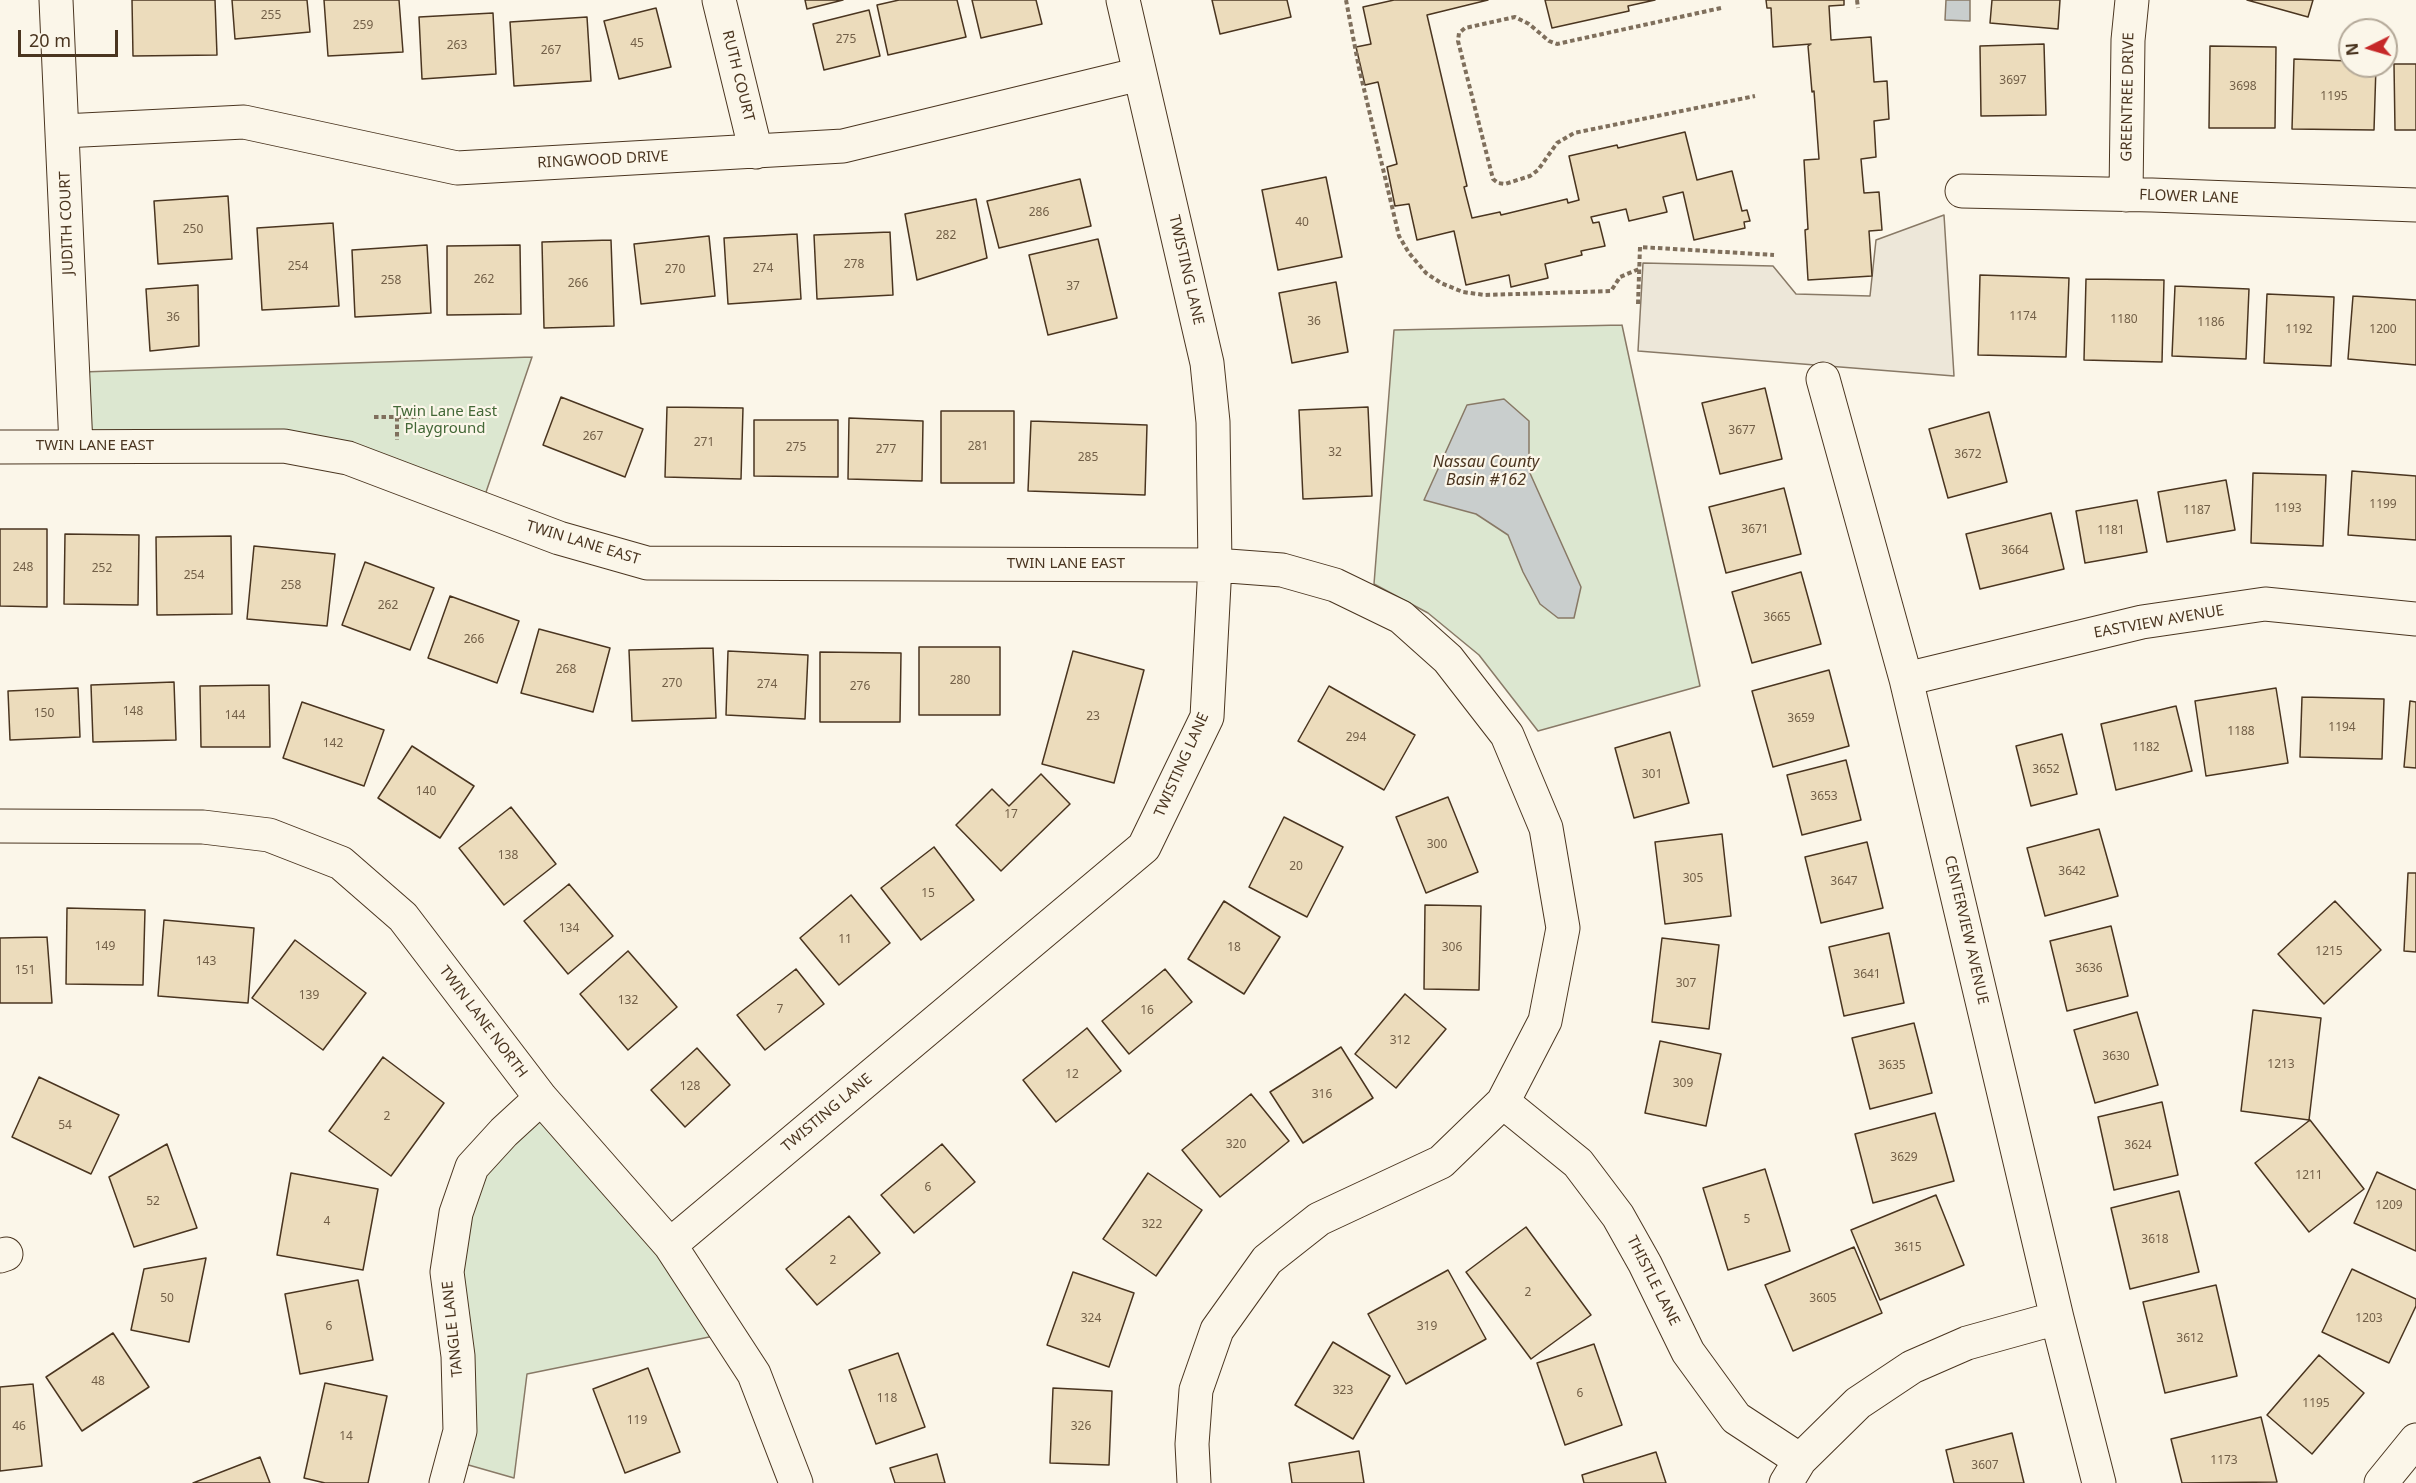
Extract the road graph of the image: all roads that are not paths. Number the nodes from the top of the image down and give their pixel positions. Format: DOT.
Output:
graph roads {
  1 [pos="56,0"];
  2 [pos="719,0"];
  3 [pos="1123,0"];
  4 [pos="2132,0"];
  5 [pos="1140,74"];
  6 [pos="63,131"];
  7 [pos="756,152"];
  8 [pos="1962,191"];
  9 [pos="2126,195"];
  10 [pos="2416,205"];
  11 [pos="1823,379"];
  12 [pos="76,446"];
  13 [pos="0,447"];
  14 [pos="1215,565"];
  15 [pos="2416,619"];
  16 [pos="1906,679"];
  17 [pos="0,826"];
  18 [pos="541,1098"];
  19 [pos="1503,1102"];
  20 [pos="670,1245"];
  21 [pos="2057,1318"];
  22 [pos="2416,1440"];
  23 [pos="1793,1472"];
  24 [pos="446,1483"];
  25 [pos="795,1483"];
  26 [pos="1194,1483"];
  27 [pos="2099,1483"];
  28 [pos="2381,1483"];
  1 -- 6 [label="street, JUDITH COURT"];
  2 -- 7 [label="street, RUTH COURT"];
  3 -- 5 [label="street, TWISTING LANE"];
  4 -- 9 [label="street, GREENTREE DRIVE"];
  5 -- 7 [label="street, RINGWOOD DRIVE"];
  5 -- 14 [label="street, TWISTING LANE"];
  6 -- 7 [label="street, RINGWOOD DRIVE"];
  6 -- 12 [label="street, JUDITH COURT"];
  8 -- 9 [label="street, FLOWER LANE"];
  9 -- 10 [label="street, FLOWER LANE"];
  11 -- 16 [label="street, CENTERVIEW AVENUE"];
  12 -- 13 [label="street, TWIN LANE EAST"];
  12 -- 14 [label="street, TWIN LANE EAST"];
  14 -- 19 [label="street, TWIN LANE EAST"];
  14 -- 20 [label="street, TWISTING LANE"];
  15 -- 16 [label="street, EASTVIEW AVENUE"];
  16 -- 21 [label="street, CENTERVIEW AVENUE"];
  17 -- 18 [label="street, TWIN LANE NORTH"];
  18 -- 20 [label="street, TWIN LANE NORTH"];
  18 -- 24 [label="street, TANGLE LANE"];
  19 -- 23 [label="street, THISTLE LANE"];
  19 -- 26 [label="street, TWIN LANE EAST"];
  20 -- 25 [label="street, TWIN LANE NORTH"];
  21 -- 23 [label="street"];
  21 -- 27 [label="street, CENTERVIEW AVENUE"];
  22 -- 28 [label="street"];
}
